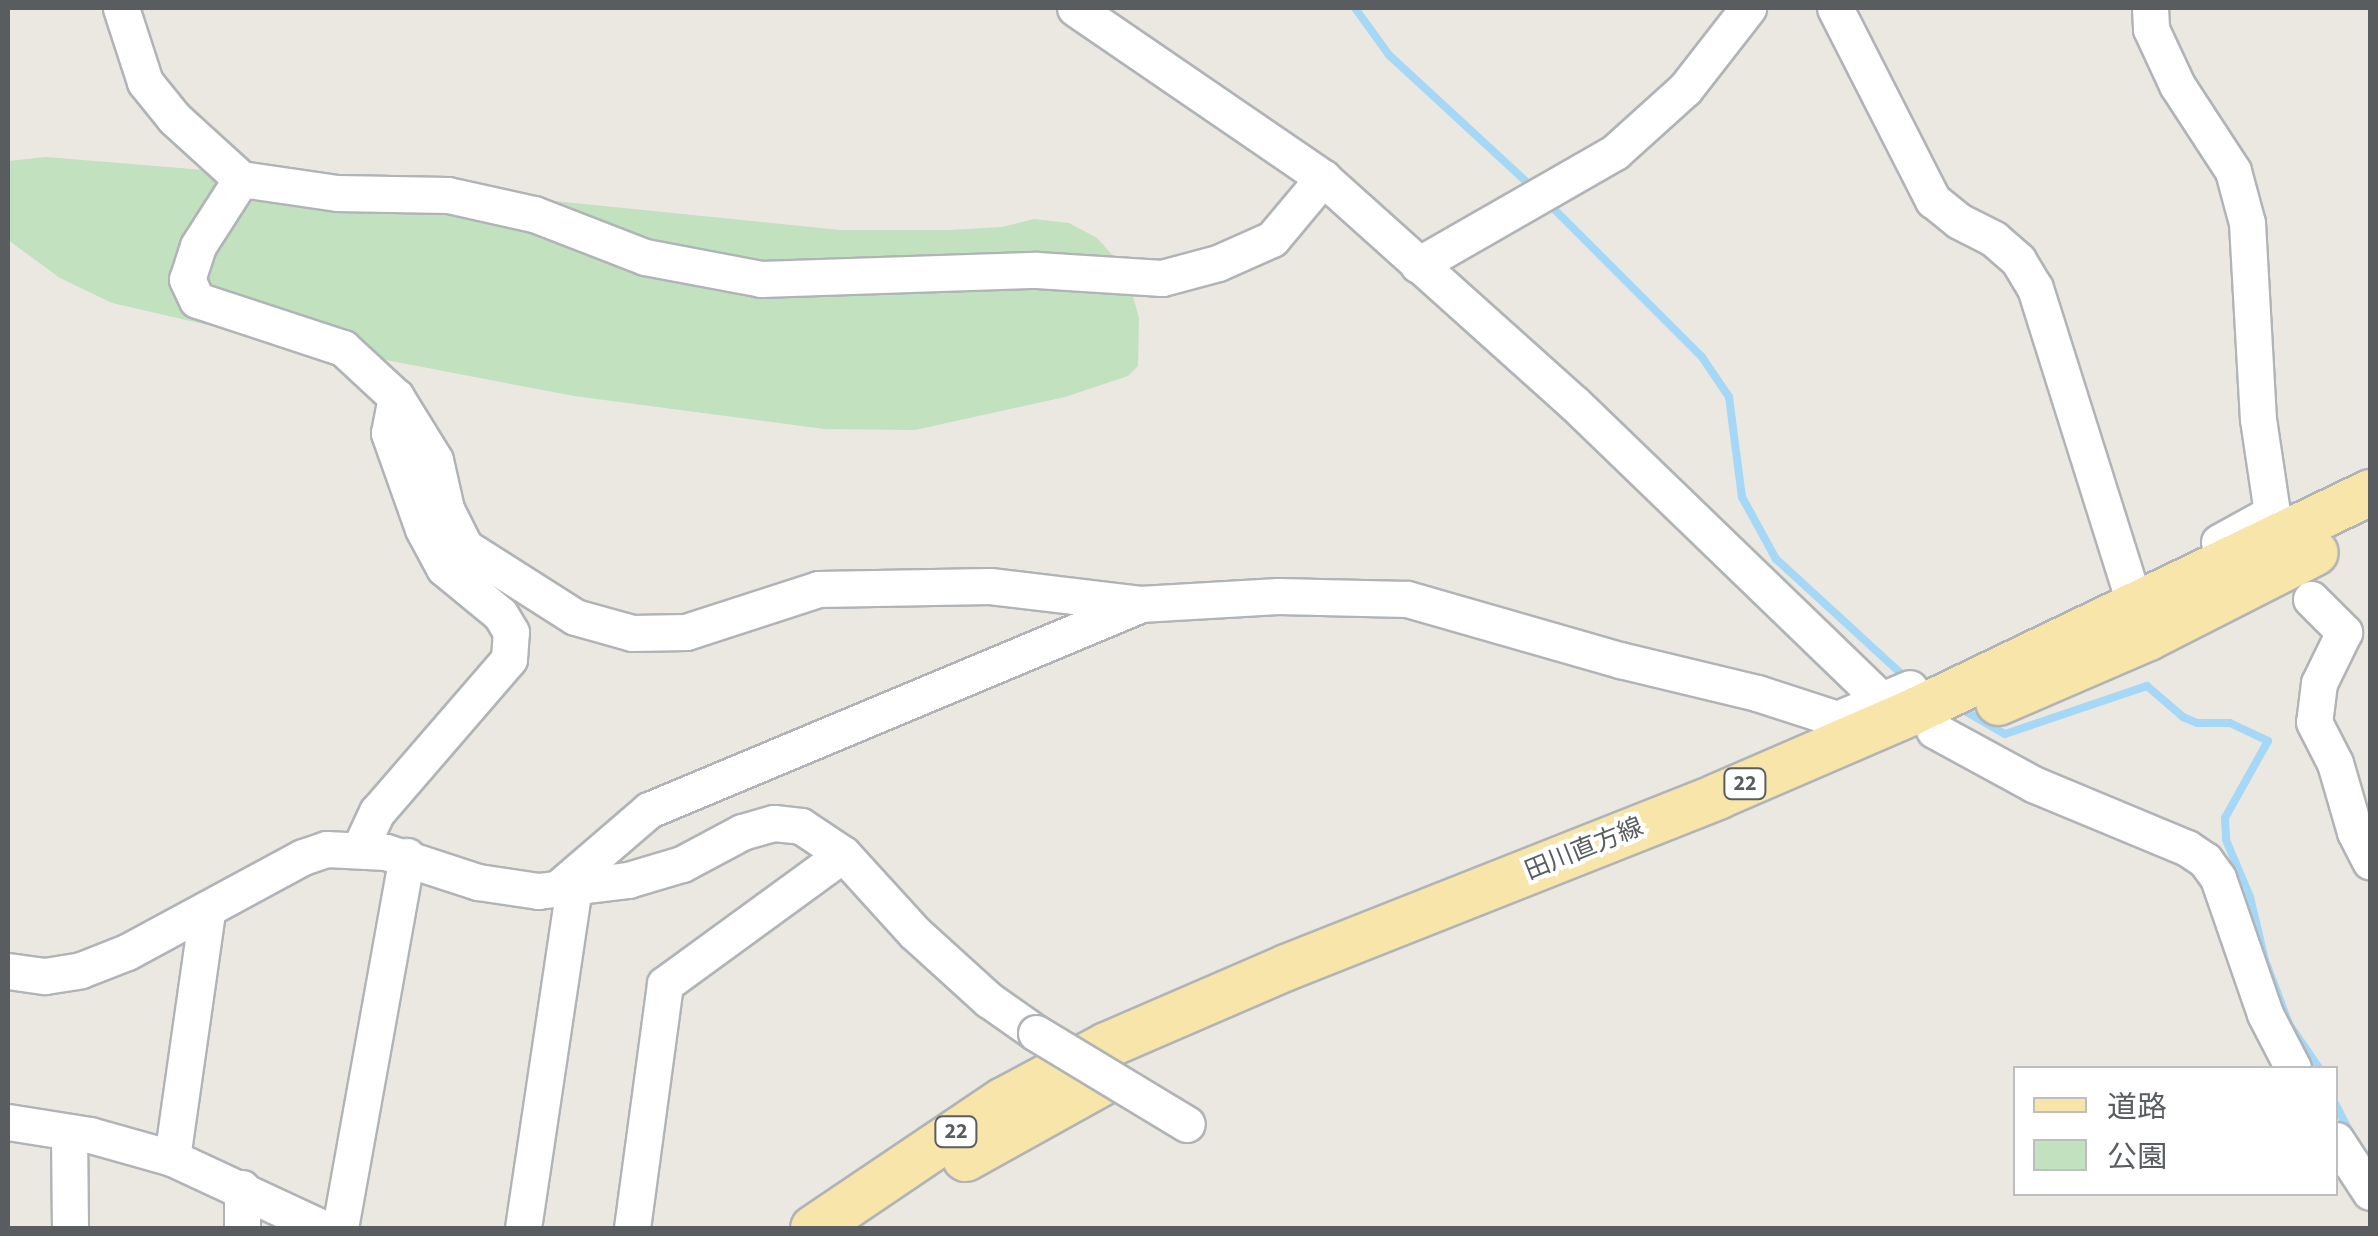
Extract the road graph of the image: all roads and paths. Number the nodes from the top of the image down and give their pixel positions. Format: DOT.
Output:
graph roads {
  1 [pos="1076,8"];
  2 [pos="1748,8"];
  3 [pos="1835,8"];
  4 [pos="2150,8"];
  5 [pos="133,12"];
  6 [pos="1323,178"];
  7 [pos="241,179"];
  8 [pos="1418,265"];
  9 [pos="396,398"];
  10 [pos="2370,492"];
  11 [pos="2370,524"];
  12 [pos="2132,593"];
  13 [pos="2311,599"];
  14 [pos="1140,604"];
  15 [pos="2357,630"];
  16 [pos="1882,700"];
  17 [pos="1934,730"];
  18 [pos="360,848"];
  19 [pos="844,854"];
  20 [pos="406,856"];
  21 [pos="2370,861"];
  22 [pos="565,889"];
  23 [pos="207,912"];
  24 [pos="8,974"];
  25 [pos="2292,1066"];
  26 [pos="8,1122"];
  27 [pos="1187,1124"];
  28 [pos="69,1132"];
  29 [pos="2338,1143"];
  30 [pos="172,1158"];
  31 [pos="242,1188"];
  32 [pos="2370,1192"];
  33 [pos="70,1228"];
  34 [pos="242,1228"];
  35 [pos="323,1228"];
  36 [pos="340,1228"];
  37 [pos="523,1228"];
  38 [pos="632,1228"];
  39 [pos="813,1228"];
  40 [pos="859,1228"];
  1 -- 6 [label="street"];
  2 -- 8 [label="street"];
  3 -- 12 [label="street"];
  4 -- 12 [label="street"];
  5 -- 7 [label="street"];
  6 -- 7 [label="street"];
  6 -- 8 [label="street"];
  7 -- 9 [label="street"];
  8 -- 16 [label="street"];
  9 -- 14 [label="street"];
  9 -- 18 [label="street"];
  10 -- 39 [label="main road, 田川直方線 / 22"];
  11 -- 17 [label="main road, 田川直方線 / 22"];
  12 -- 16 [label="street"];
  13 -- 15 [label="street"];
  14 -- 16 [label="street"];
  14 -- 22 [label="street"];
  15 -- 21 [label="street"];
  17 -- 25 [label="street"];
  17 -- 40 [label="main road, 田川直方線 / 22"];
  18 -- 20 [label="street"];
  18 -- 23 [label="street"];
  19 -- 22 [label="street"];
  19 -- 27 [label="street, bridge"];
  19 -- 38 [label="street"];
  20 -- 22 [label="street"];
  20 -- 36 [label="street"];
  22 -- 37 [label="street"];
  23 -- 24 [label="street"];
  23 -- 30 [label="street"];
  26 -- 28 [label="street"];
  28 -- 30 [label="street"];
  28 -- 33 [label="street"];
  29 -- 32 [label="street"];
  30 -- 31 [label="street"];
  31 -- 34 [label="street"];
  31 -- 35 [label="street"];
}
